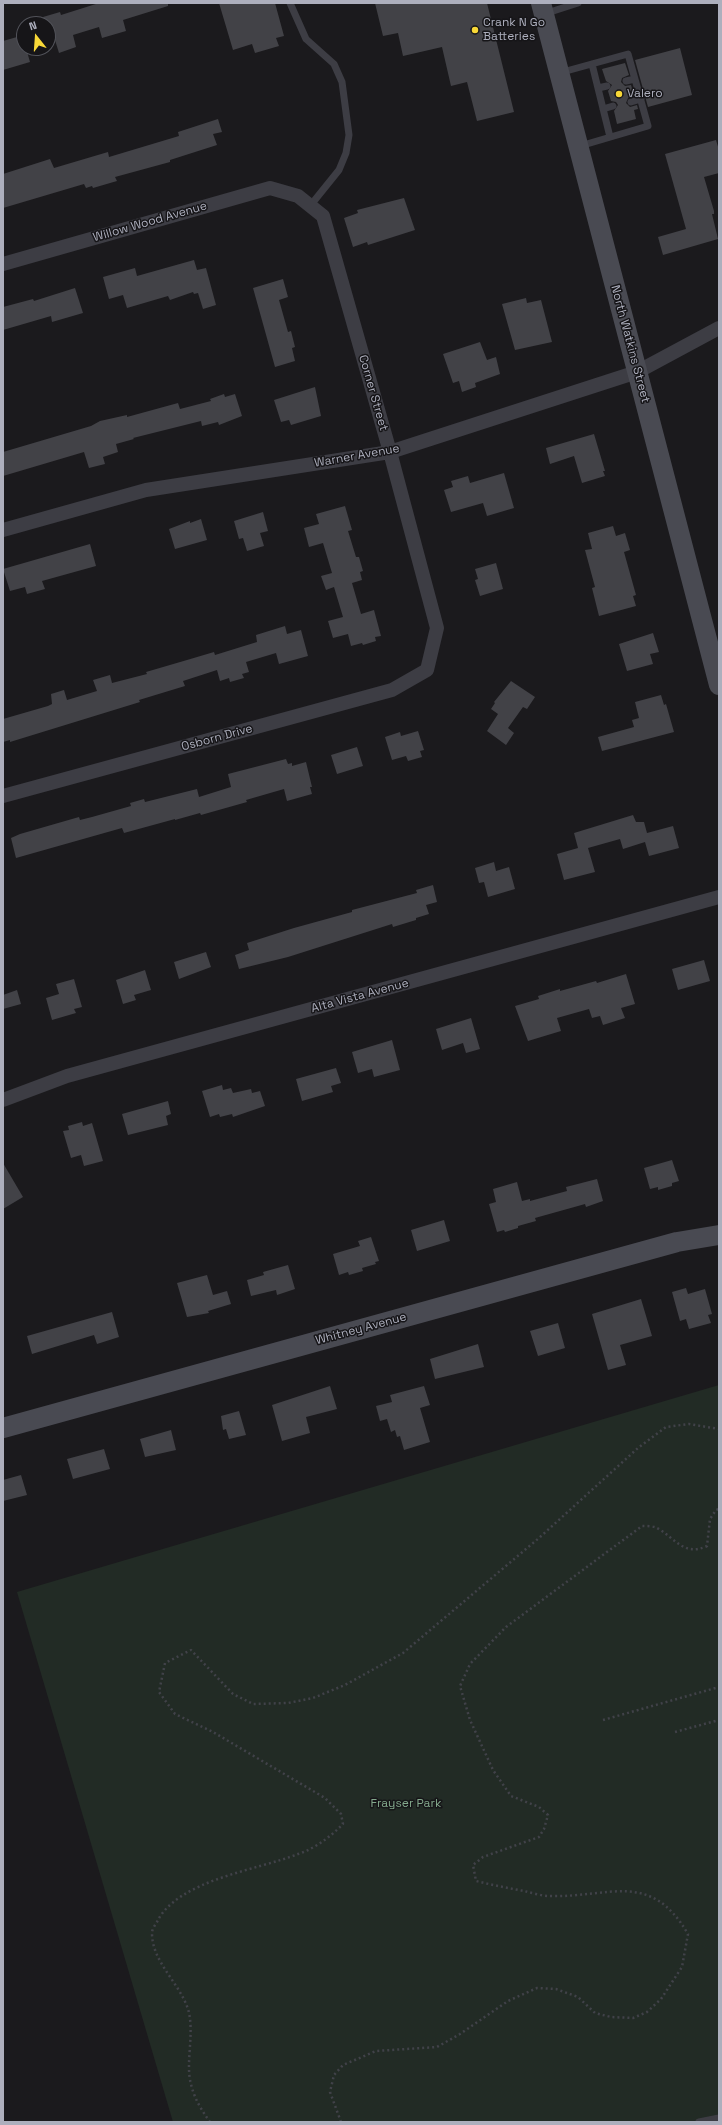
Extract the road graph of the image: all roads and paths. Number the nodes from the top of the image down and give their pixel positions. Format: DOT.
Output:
graph roads {
  1 [pos="290,3"];
  2 [pos="578,3"];
  3 [pos="543,8"];
  4 [pos="592,64"];
  5 [pos="559,73"];
  6 [pos="635,79"];
  7 [pos="626,81"];
  8 [pos="607,86"];
  9 [pos="598,88"];
  10 [pos="641,99"];
  11 [pos="631,102"];
  12 [pos="613,106"];
  13 [pos="603,109"];
  14 [pos="610,137"];
  15 [pos="578,146"];
  16 [pos="298,196"];
  17 [pos="310,206"];
  18 [pos="3,264"];
  19 [pos="719,328"];
  20 [pos="637,372"];
  21 [pos="390,452"];
  22 [pos="3,530"];
  23 [pos="713,641"];
  24 [pos="427,670"];
  25 [pos="719,685"];
  26 [pos="3,796"];
  27 [pos="719,897"];
  28 [pos="3,1100"];
  29 [pos="719,1235"];
  30 [pos="3,1428"];
  31 [pos="719,1429"];
  32 [pos="719,1509"];
  33 [pos="719,1687"];
  34 [pos="603,1720"];
  35 [pos="719,1720"];
  36 [pos="675,1732"];
  37 [pos="719,2118"];
  38 [pos="210,2122"];
  39 [pos="341,2122"];
  40 [pos="699,2122"];
  1 -- 17 [label="lane"];
  2 -- 3 [label="lane"];
  3 -- 5 [label="main road, North Watkins Street"];
  4 -- 5 [label="lane"];
  4 -- 6 [label="lane"];
  4 -- 9 [label="lane"];
  5 -- 15 [label="main road, North Watkins Street"];
  6 -- 7 [label="lane"];
  6 -- 10 [label="lane"];
  8 -- 9 [label="lane"];
  9 -- 13 [label="lane"];
  10 -- 11 [label="lane"];
  10 -- 14 [label="lane"];
  12 -- 13 [label="lane"];
  13 -- 14 [label="lane"];
  14 -- 15 [label="lane"];
  15 -- 20 [label="main road, North Watkins Street"];
  16 -- 17 [label="street, Corner Street"];
  16 -- 18 [label="street, Willow Wood Avenue"];
  17 -- 21 [label="street, Corner Street"];
  19 -- 20 [label="street, Warner Avenue"];
  20 -- 21 [label="street, Warner Avenue"];
  20 -- 23 [label="main road, North Watkins Street"];
  21 -- 22 [label="street, Warner Avenue"];
  21 -- 24 [label="street, Corner Street"];
  23 -- 25 [label="main road, North Watkins Street"];
  24 -- 26 [label="street, Osborn Drive"];
  27 -- 28 [label="street, Alta Vista Avenue"];
  29 -- 30 [label="main road, Whitney Avenue"];
  31 -- 38 [label="path"];
  32 -- 39 [label="path"];
  33 -- 34 [label="path"];
  35 -- 36 [label="path"];
  37 -- 40 [label="lane"];
}
